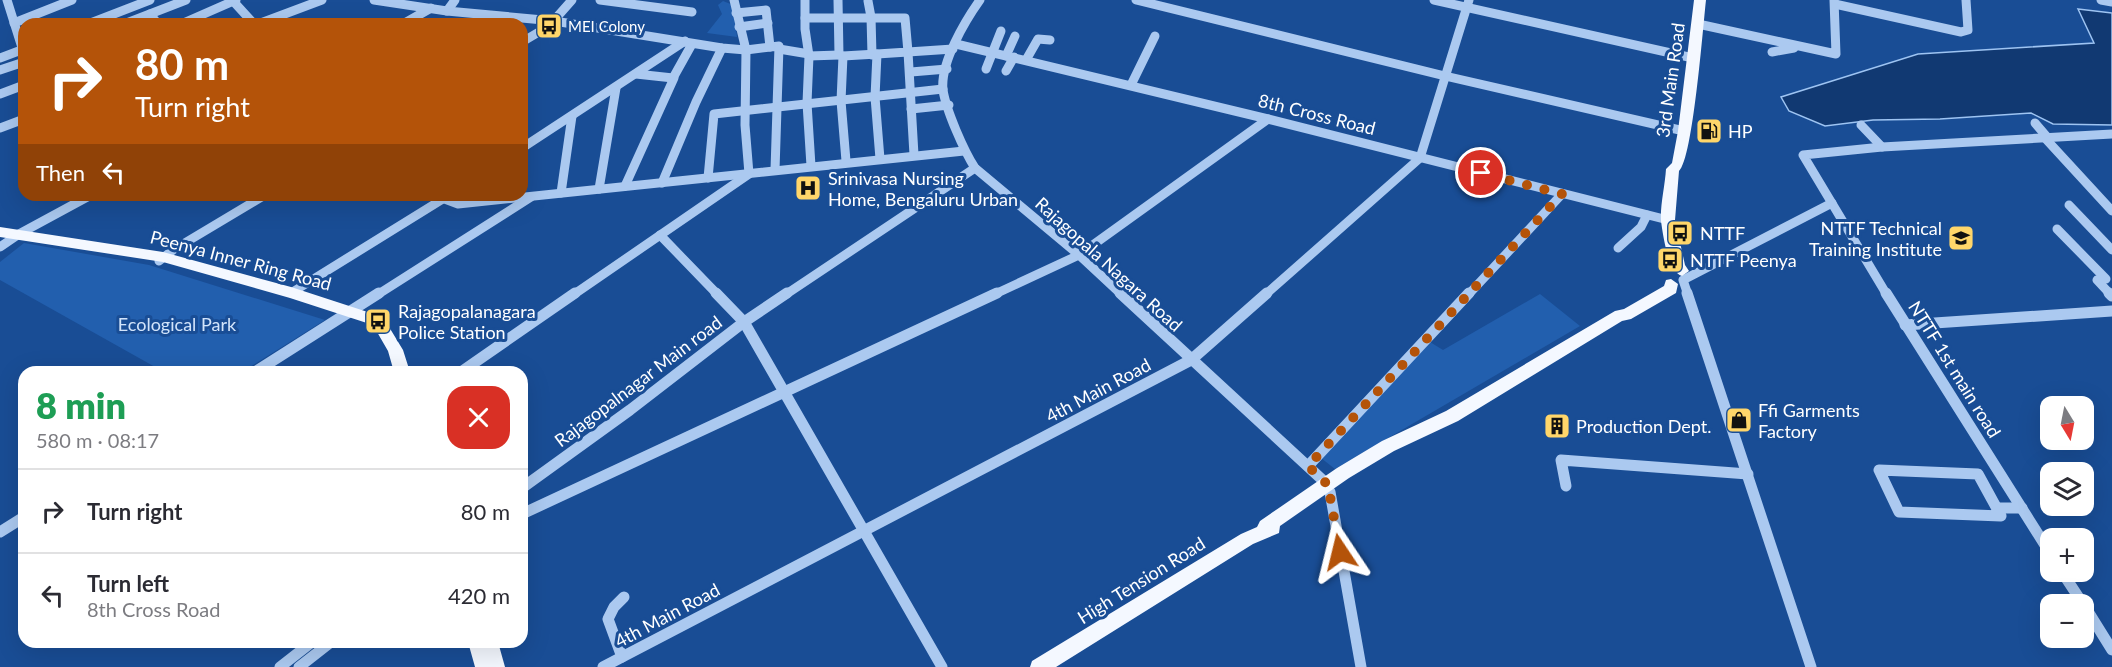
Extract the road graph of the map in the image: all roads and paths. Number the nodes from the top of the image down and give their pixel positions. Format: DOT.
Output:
graph roads {
  1 [pos="6,0"];
  2 [pos="72,0"];
  3 [pos="150,0"];
  4 [pos="186,0"];
  5 [pos="322,0"];
  6 [pos="374,0"];
  7 [pos="455,0"];
  8 [pos="572,0"];
  9 [pos="600,0"];
  10 [pos="734,0"];
  11 [pos="805,0"];
  12 [pos="838,0"];
  13 [pos="980,0"];
  14 [pos="1136,0"];
  15 [pos="1434,0"];
  16 [pos="1700,0"];
  17 [pos="1966,0"];
  18 [pos="2101,0"];
  19 [pos="234,1"];
  20 [pos="868,1"];
  21 [pos="0,2"];
  22 [pos="1834,2"];
  23 [pos="2112,2"];
  24 [pos="1468,3"];
  25 [pos="431,8"];
  26 [pos="447,11"];
  27 [pos="692,12"];
  28 [pos="736,13"];
  29 [pos="150,14"];
  30 [pos="838,17"];
  31 [pos="871,17"];
  32 [pos="27,18"];
  33 [pos="104,18"];
  34 [pos="140,18"];
  35 [pos="153,18"];
  36 [pos="195,18"];
  37 [pos="250,18"];
  38 [pos="272,18"];
  39 [pos="414,18"];
  40 [pos="522,18"];
  41 [pos="805,18"];
  42 [pos="528,19"];
  43 [pos="18,21"];
  44 [pos="554,21"];
  45 [pos="14,23"];
  46 [pos="768,23"];
  47 [pos="1698,24"];
  48 [pos="739,27"];
  49 [pos="1001,31"];
  50 [pos="18,34"];
  51 [pos="1015,36"];
  52 [pos="1155,36"];
  53 [pos="528,38"];
  54 [pos="1050,40"];
  55 [pos="689,42"];
  56 [pos="955,46"];
  57 [pos="1800,46"];
  58 [pos="722,48"];
  59 [pos="774,48"];
  60 [pos="746,50"];
  61 [pos="1818,50"];
  62 [pos="908,52"];
  63 [pos="1772,52"];
  64 [pos="18,53"];
  65 [pos="994,53"];
  66 [pos="875,54"];
  67 [pos="809,55"];
  68 [pos="841,56"];
  69 [pos="1010,56"];
  70 [pos="0,58"];
  71 [pos="1693,58"];
  72 [pos="1026,60"];
  73 [pos="1830,61"];
  74 [pos="18,64"];
  75 [pos="947,69"];
  76 [pos="986,69"];
  77 [pos="0,70"];
  78 [pos="1006,71"];
  79 [pos="911,72"];
  80 [pos="636,74"];
  81 [pos="1445,76"];
  82 [pos="674,78"];
  83 [pos="1131,86"];
  84 [pos="18,87"];
  85 [pos="616,88"];
  86 [pos="943,89"];
  87 [pos="909,93"];
  88 [pos="0,94"];
  89 [pos="875,97"];
  90 [pos="841,101"];
  91 [pos="807,103"];
  92 [pos="949,105"];
  93 [pos="775,108"];
  94 [pos="911,109"];
  95 [pos="745,111"];
  96 [pos="572,116"];
  97 [pos="1268,119"];
  98 [pos="18,121"];
  99 [pos="2035,123"];
  100 [pos="1861,125"];
  101 [pos="0,128"];
  102 [pos="1684,131"];
  103 [pos="2112,134"];
  104 [pos="2046,137"];
  105 [pos="528,144"];
  106 [pos="1882,147"];
  107 [pos="964,151"];
  108 [pos="914,155"];
  109 [pos="1420,158"];
  110 [pos="880,159"];
  111 [pos="846,161"];
  112 [pos="1678,165"];
  113 [pos="811,166"];
  114 [pos="975,168"];
  115 [pos="775,170"];
  116 [pos="749,174"];
  117 [pos="708,178"];
  118 [pos="662,183"];
  119 [pos="625,186"];
  120 [pos="599,189"];
  121 [pos="561,193"];
  122 [pos="1562,194"];
  123 [pos="528,196"];
  124 [pos="533,196"];
  125 [pos="528,199"];
  126 [pos="79,201"];
  127 [pos="255,201"];
  128 [pos="434,201"];
  129 [pos="452,201"];
  130 [pos="481,201"];
  131 [pos="525,201"];
  132 [pos="1832,203"];
  133 [pos="2069,205"];
  134 [pos="2112,211"];
  135 [pos="1647,215"];
  136 [pos="1668,220"];
  137 [pos="2057,229"];
  138 [pos="660,235"];
  139 [pos="6,238"];
  140 [pos="1618,248"];
  141 [pos="2112,250"];
  142 [pos="1079,255"];
  143 [pos="161,259"];
  144 [pos="1679,278"];
  145 [pos="2109,279"];
  146 [pos="291,293"];
  147 [pos="2112,296"];
  148 [pos="2112,311"];
  149 [pos="347,314"];
  150 [pos="744,322"];
  151 [pos="1905,325"];
  152 [pos="1191,360"];
  153 [pos="265,366"];
  154 [pos="391,366"];
  155 [pos="400,366"];
  156 [pos="470,366"];
  157 [pos="785,393"];
  158 [pos="1308,466"];
  159 [pos="1748,474"];
  160 [pos="528,484"];
  161 [pos="1566,486"];
  162 [pos="1329,489"];
  163 [pos="1997,508"];
  164 [pos="2022,508"];
  165 [pos="528,511"];
  166 [pos="18,521"];
  167 [pos="864,531"];
  168 [pos="0,532"];
  169 [pos="2040,537"];
  170 [pos="624,597"];
  171 [pos="2094,622"];
  172 [pos="304,648"];
  173 [pos="324,648"];
  174 [pos="479,648"];
  175 [pos="491,648"];
  176 [pos="2112,650"];
  177 [pos="622,657"];
  178 [pos="306,665"];
  179 [pos="280,667"];
  180 [pos="484,667"];
  181 [pos="496,667"];
  182 [pos="603,667"];
  183 [pos="942,667"];
  184 [pos="1039,667"];
  185 [pos="1361,667"];
  186 [pos="1811,667"];
  1 -- 21 [label="street"];
  1 -- 45 [label="street"];
  2 -- 32 [label="street"];
  3 -- 33 [label="street"];
  4 -- 29 [label="street"];
  5 -- 38 [label="street"];
  6 -- 25 [label="street, 8th Cross Road"];
  7 -- 26 [label="street"];
  8 -- 44 [label="street"];
  9 -- 27 [label="street"];
  10 -- 28 [label="street"];
  11 -- 41 [label="street"];
  12 -- 30 [label="street"];
  13 -- 56 [label="street"];
  14 -- 81 [label="street"];
  15 -- 24 [label="street"];
  16 -- 47 [label="main road, 3rd Main Road"];
  17 -- 22 [label="street"];
  18 -- 23 [label="street"];
  19 -- 36 [label="street"];
  19 -- 37 [label="street"];
  20 -- 31 [label="street"];
  22 -- 61 [label="street"];
  24 -- 71 [label="street"];
  24 -- 81 [label="street"];
  25 -- 26 [label="street, 8th Cross Road"];
  25 -- 39 [label="street"];
  26 -- 40 [label="street, 8th Cross Road"];
  28 -- 46 [label="street"];
  28 -- 48 [label="street"];
  29 -- 34 [label="street"];
  29 -- 35 [label="street"];
  30 -- 31 [label="street"];
  30 -- 41 [label="street"];
  30 -- 68 [label="street"];
  31 -- 62 [label="street"];
  31 -- 66 [label="street"];
  41 -- 67 [label="street"];
  42 -- 44 [label="street, 8th Cross Road"];
  43 -- 45 [label="street"];
  44 -- 53 [label="street"];
  44 -- 55 [label="street, 8th Cross Road"];
  45 -- 50 [label="street"];
  46 -- 48 [label="street"];
  46 -- 59 [label="street"];
  47 -- 57 [label="street"];
  47 -- 71 [label="main road, 3rd Main Road"];
  48 -- 60 [label="street"];
  49 -- 65 [label="street"];
  51 -- 69 [label="street"];
  52 -- 83 [label="street"];
  54 -- 72 [label="street"];
  55 -- 58 [label="street, 8th Cross Road"];
  55 -- 80 [label="street"];
  55 -- 82 [label="street"];
  56 -- 62 [label="street, 8th Cross Road"];
  56 -- 65 [label="street, 8th Cross Road"];
  56 -- 75 [label="street"];
  57 -- 61 [label="street"];
  57 -- 63 [label="street"];
  58 -- 60 [label="street, 8th Cross Road"];
  58 -- 118 [label="street"];
  59 -- 60 [label="street, 8th Cross Road"];
  59 -- 67 [label="street, 8th Cross Road"];
  59 -- 93 [label="street"];
  60 -- 95 [label="street"];
  61 -- 73 [label="street"];
  62 -- 66 [label="street, 8th Cross Road"];
  62 -- 79 [label="street"];
  64 -- 70 [label="street"];
  65 -- 69 [label="street, 8th Cross Road"];
  65 -- 76 [label="street"];
  66 -- 68 [label="street, 8th Cross Road"];
  66 -- 89 [label="street"];
  67 -- 68 [label="street, 8th Cross Road"];
  67 -- 91 [label="street"];
  68 -- 90 [label="street"];
  69 -- 72 [label="street, 8th Cross Road"];
  69 -- 78 [label="street"];
  71 -- 102 [label="main road, 3rd Main Road"];
  72 -- 83 [label="street, 8th Cross Road"];
  74 -- 77 [label="street"];
  75 -- 79 [label="street"];
  75 -- 86 [label="street"];
  79 -- 87 [label="street"];
  80 -- 82 [label="street"];
  80 -- 85 [label="street"];
  81 -- 102 [label="street"];
  81 -- 109 [label="street"];
  82 -- 119 [label="street"];
  83 -- 97 [label="street, 8th Cross Road"];
  84 -- 88 [label="street"];
  85 -- 96 [label="street"];
  85 -- 120 [label="street"];
  86 -- 87 [label="street"];
  86 -- 92 [label="street, Rajagopala Nagara Road"];
  87 -- 89 [label="street"];
  87 -- 94 [label="street"];
  89 -- 90 [label="street"];
  89 -- 110 [label="street"];
  90 -- 91 [label="street"];
  90 -- 111 [label="street"];
  91 -- 93 [label="street"];
  91 -- 113 [label="street"];
  92 -- 94 [label="street"];
  92 -- 107 [label="street, Rajagopala Nagara Road"];
  93 -- 95 [label="street"];
  93 -- 115 [label="street"];
  94 -- 108 [label="street"];
  95 -- 116 [label="street"];
  95 -- 117 [label="street"];
  96 -- 105 [label="street"];
  96 -- 121 [label="street"];
  97 -- 109 [label="street, 8th Cross Road"];
  97 -- 142 [label="street"];
  98 -- 101 [label="street"];
  99 -- 104 [label="street"];
  100 -- 106 [label="street"];
  102 -- 112 [label="main road, 3rd Main Road"];
  103 -- 104 [label="street"];
  104 -- 106 [label="street"];
  104 -- 134 [label="street"];
  106 -- 132 [label="street, NTTF 1st main road"];
  107 -- 108 [label="street"];
  107 -- 114 [label="street, Rajagopala Nagara Road"];
  108 -- 110 [label="street"];
  109 -- 122 [label="street, 8th Cross Road"];
  109 -- 152 [label="street, 4th Main Road"];
  110 -- 111 [label="street"];
  111 -- 113 [label="street"];
  112 -- 136 [label="main road, 3rd Main Road"];
  112 -- 144 [label="main road, 3rd Main Road"];
  113 -- 115 [label="street"];
  114 -- 142 [label="street, Rajagopala Nagara Road"];
  114 -- 150 [label="street, Rajagopalnagar Main road"];
  115 -- 116 [label="street"];
  116 -- 117 [label="street"];
  116 -- 138 [label="street"];
  117 -- 118 [label="street"];
  118 -- 119 [label="street"];
  119 -- 120 [label="street"];
  120 -- 121 [label="street"];
  121 -- 124 [label="street"];
  122 -- 135 [label="street, 8th Cross Road"];
  122 -- 158 [label="street"];
  123 -- 124 [label="street"];
  124 -- 125 [label="street"];
  126 -- 139 [label="street"];
  127 -- 143 [label="street"];
  128 -- 146 [label="street"];
  129 -- 130 [label="street"];
  131 -- 149 [label="street"];
  132 -- 144 [label="street"];
  132 -- 151 [label="street, NTTF 1st main road"];
  133 -- 141 [label="street"];
  135 -- 136 [label="street, 8th Cross Road"];
  135 -- 140 [label="street"];
  136 -- 144 [label="main road, 3rd Main Road"];
  137 -- 145 [label="street"];
  138 -- 150 [label="street"];
  138 -- 156 [label="street"];
  139 -- 143 [label="main road, Peenya Inner Ring Road"];
  142 -- 152 [label="street, Rajagopala Nagara Road"];
  142 -- 157 [label="street"];
  143 -- 146 [label="main road, Peenya Inner Ring Road"];
  143 -- 149 [label="main road, Peenya Inner Ring Road"];
  144 -- 159 [label="street"];
  144 -- 162 [label="main road, High Tension Road"];
  145 -- 147 [label="street"];
  146 -- 149 [label="main road, Peenya Inner Ring Road"];
  148 -- 151 [label="street"];
  149 -- 153 [label="street"];
  149 -- 154 [label="main road, Peenya Inner Ring Road"];
  149 -- 155 [label="main road, Peenya Inner Ring Road"];
  150 -- 157 [label="street"];
  150 -- 160 [label="street, Rajagopalnagar Main road"];
  151 -- 164 [label="street, NTTF 1st main road"];
  152 -- 158 [label="street, Rajagopala Nagara Road"];
  152 -- 167 [label="street, 4th Main Road"];
  157 -- 165 [label="street"];
  157 -- 167 [label="street"];
  158 -- 162 [label="street, Rajagopala Nagara Road"];
  159 -- 161 [label="street"];
  159 -- 186 [label="street"];
  162 -- 184 [label="main road, High Tension Road"];
  162 -- 185 [label="street"];
  163 -- 163 [label="street"];
  163 -- 164 [label="street"];
  164 -- 169 [label="street, NTTF 1st main road"];
  166 -- 168 [label="street"];
  167 -- 177 [label="street, 4th Main Road"];
  167 -- 183 [label="street"];
  170 -- 177 [label="street"];
  171 -- 176 [label="street"];
  172 -- 179 [label="street"];
  173 -- 178 [label="street"];
  174 -- 180 [label="main road"];
  175 -- 181 [label="main road"];
  177 -- 182 [label="street, 4th Main Road"];
}
